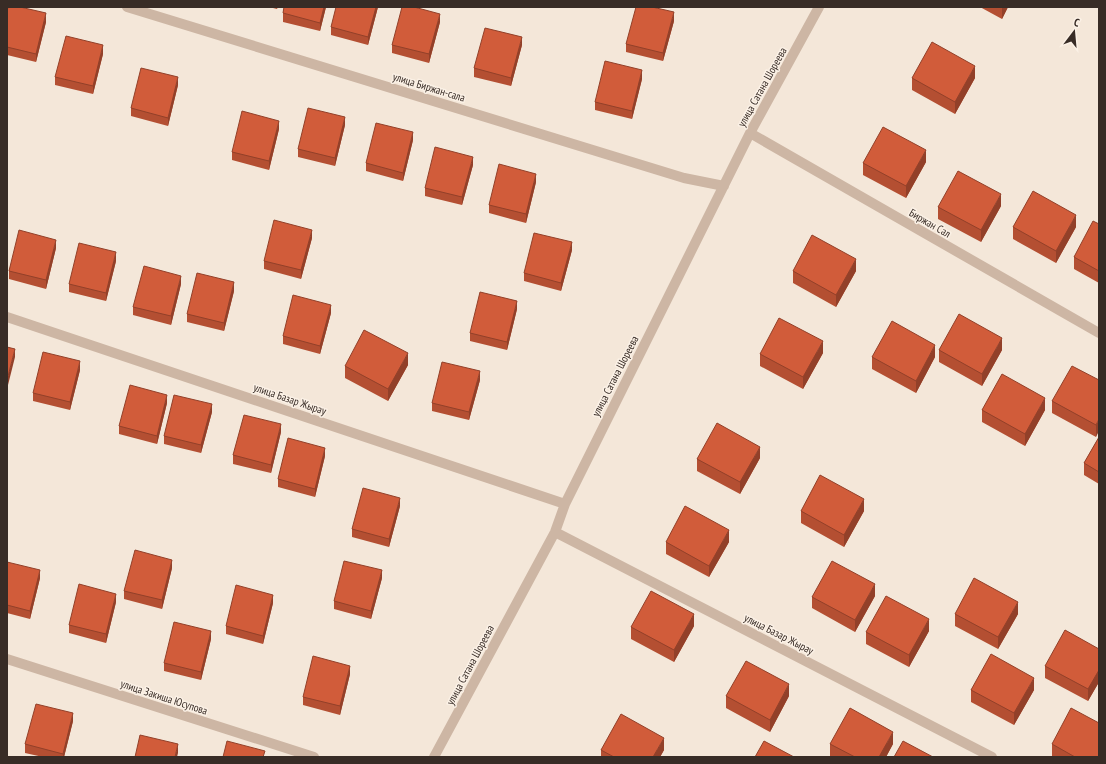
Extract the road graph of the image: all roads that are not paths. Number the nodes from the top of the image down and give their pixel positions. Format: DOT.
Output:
graph roads {
  1 [pos="127,7"];
  2 [pos="819,7"];
  3 [pos="750,133"];
  4 [pos="724,186"];
  5 [pos="7,317"];
  6 [pos="1099,333"];
  7 [pos="565,504"];
  8 [pos="555,532"];
  9 [pos="7,659"];
  10 [pos="314,757"];
  11 [pos="434,757"];
  12 [pos="992,757"];
  1 -- 4 [label="street, улица Биржан-сала"];
  2 -- 3 [label="street, улица Сатана Шореева"];
  3 -- 4 [label="street, улица Сатана Шореева"];
  3 -- 6 [label="street, Биржан Сал"];
  4 -- 7 [label="street, улица Сатана Шореева"];
  5 -- 7 [label="street, улица Базар Жырау"];
  7 -- 8 [label="street, улица Сатана Шореева"];
  8 -- 11 [label="street, улица Сатана Шореева"];
  8 -- 12 [label="street, улица Базар Жырау"];
  9 -- 10 [label="street, улица Закиша Юсупова"];
}
